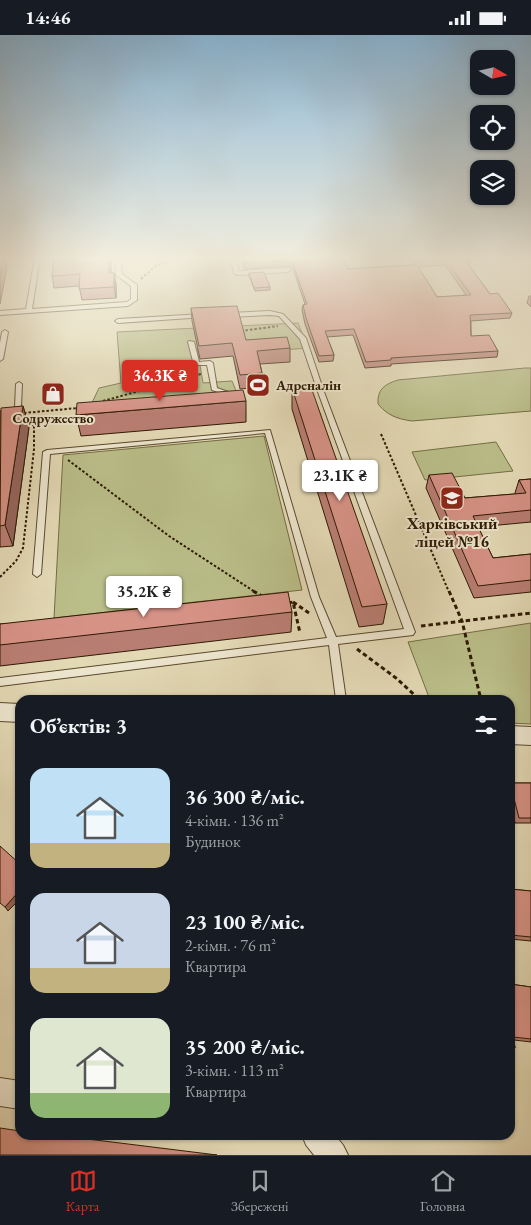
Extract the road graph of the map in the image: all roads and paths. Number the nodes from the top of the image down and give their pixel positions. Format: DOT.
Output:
graph roads {
  1 [pos="56,309"];
  2 [pos="29,311"];
  3 [pos="0,313"];
  4 [pos="223,315"];
  5 [pos="213,316"];
  6 [pos="118,321"];
  7 [pos="290,324"];
  8 [pos="5,332"];
  9 [pos="232,333"];
  10 [pos="191,343"];
  11 [pos="0,359"];
  12 [pos="211,371"];
  13 [pos="19,384"];
  14 [pos="243,398"];
  15 [pos="102,401"];
  16 [pos="84,407"];
  17 [pos="18,410"];
  18 [pos="18,423"];
  19 [pos="381,434"];
  20 [pos="55,451"];
  21 [pos="37,574"];
  22 [pos="0,577"];
  23 [pos="266,599"];
  24 [pos="284,603"];
  25 [pos="531,613"];
  26 [pos="462,621"];
  27 [pos="424,626"];
  28 [pos="300,637"];
  29 [pos="333,641"];
  30 [pos="0,682"];
  31 [pos="340,695"];
  32 [pos="480,695"];
  33 [pos="0,712"];
  34 [pos="15,713"];
  35 [pos="515,735"];
  36 [pos="531,736"];
  37 [pos="0,1092"];
  38 [pos="15,1094"];
  39 [pos="320,1140"];
  40 [pos="333,1155"];
  1 -- 2 [label="lane"];
  2 -- 3 [label="lane"];
  4 -- 7 [label="lane"];
  5 -- 6 [label="lane"];
  7 -- 9 [label="path"];
  7 -- 29 [label="lane"];
  8 -- 11 [label="lane"];
  10 -- 12 [label="lane"];
  12 -- 14 [label="lane"];
  12 -- 15 [label="path"];
  13 -- 17 [label="lane"];
  16 -- 17 [label="path"];
  18 -- 22 [label="path"];
  19 -- 26 [label="path"];
  20 -- 21 [label="lane"];
  20 -- 23 [label="path"];
  20 -- 29 [label="lane"];
  24 -- 28 [label="path"];
  25 -- 26 [label="path"];
  26 -- 27 [label="path"];
  26 -- 32 [label="path"];
  29 -- 30 [label="lane"];
  29 -- 31 [label="lane"];
  33 -- 34 [label="street"];
  35 -- 36 [label="street"];
  37 -- 38 [label="street"];
  39 -- 40 [label="street"];
}
